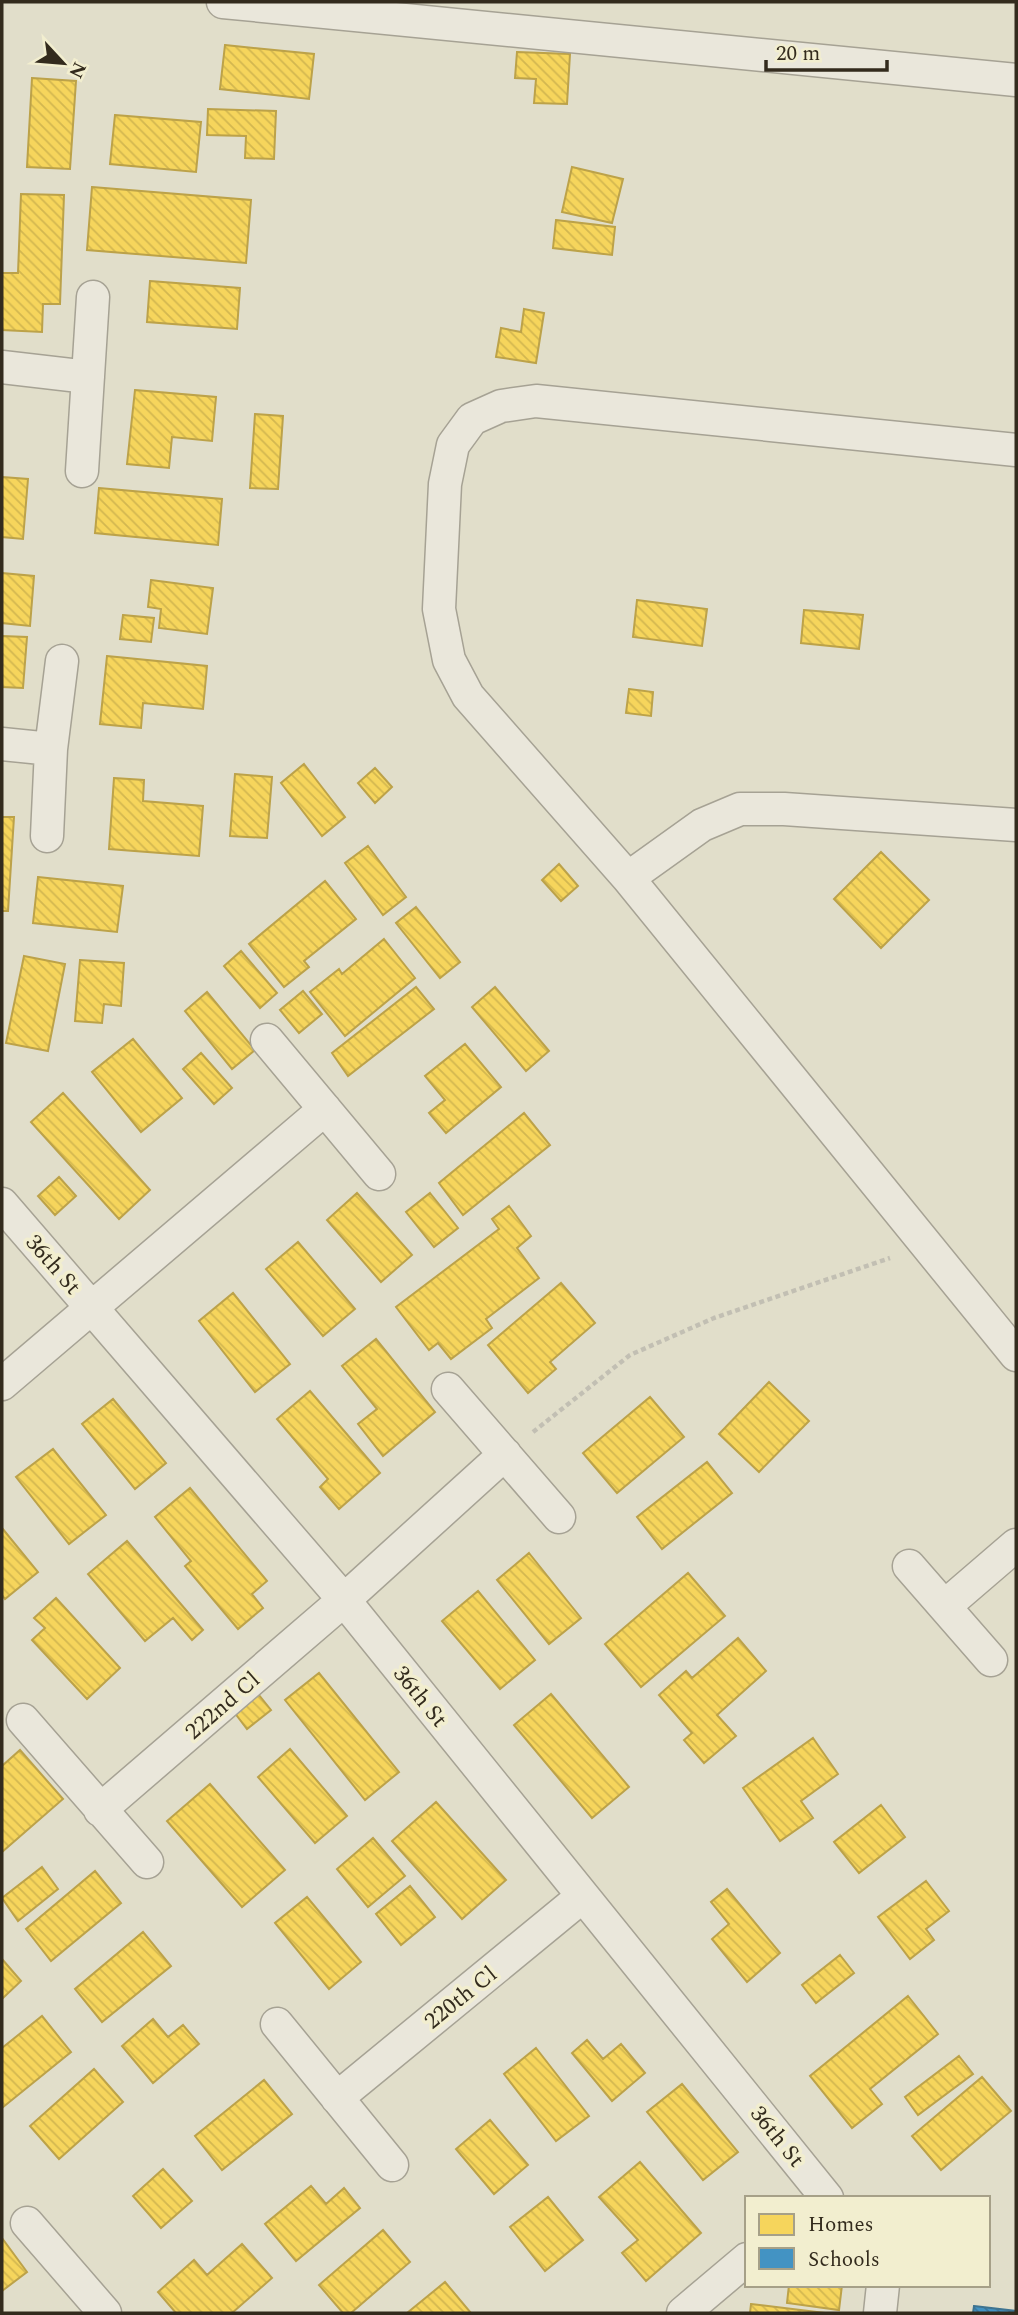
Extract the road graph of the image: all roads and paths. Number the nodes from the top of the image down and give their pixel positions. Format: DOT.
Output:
graph roads {
  1 [pos="223,2"];
  2 [pos="1016,80"];
  3 [pos="93,297"];
  4 [pos="2,367"];
  5 [pos="88,377"];
  6 [pos="1016,450"];
  7 [pos="82,471"];
  8 [pos="62,661"];
  9 [pos="2,744"];
  10 [pos="51,749"];
  11 [pos="1016,825"];
  12 [pos="47,835"];
  13 [pos="628,878"];
  14 [pos="267,1040"];
  15 [pos="325,1109"];
  16 [pos="379,1174"];
  17 [pos="2,1204"];
  18 [pos="927,1246"];
  19 [pos="92,1307"];
  20 [pos="1016,1354"];
  21 [pos="2,1384"];
  22 [pos="448,1389"];
  23 [pos="505,1454"];
  24 [pos="559,1517"];
  25 [pos="1016,1545"];
  26 [pos="909,1566"];
  27 [pos="344,1600"];
  28 [pos="945,1606"];
  29 [pos="992,1660"];
  30 [pos="23,1720"];
  31 [pos="100,1810"];
  32 [pos="147,1863"];
  33 [pos="583,1896"];
  34 [pos="277,2024"];
  35 [pos="337,2098"];
  36 [pos="392,2165"];
  37 [pos="823,2196"];
  38 [pos="27,2223"];
  39 [pos="745,2261"];
  40 [pos="883,2287"];
  41 [pos="100,2312"];
  42 [pos="683,2313"];
  43 [pos="880,2313"];
  1 -- 2 [label="street"];
  3 -- 5 [label="street"];
  4 -- 5 [label="street"];
  5 -- 7 [label="street"];
  6 -- 13 [label="street"];
  8 -- 10 [label="street"];
  9 -- 10 [label="street"];
  10 -- 12 [label="street"];
  11 -- 13 [label="street"];
  13 -- 18 [label="street"];
  14 -- 15 [label="street"];
  15 -- 16 [label="street"];
  15 -- 19 [label="street"];
  17 -- 19 [label="street, 36th St"];
  18 -- 20 [label="street"];
  18 -- 23 [label="path"];
  19 -- 21 [label="street"];
  19 -- 27 [label="street, 36th St"];
  22 -- 23 [label="street"];
  23 -- 24 [label="street"];
  23 -- 27 [label="street, 222nd Cl"];
  25 -- 28 [label="street"];
  26 -- 28 [label="street"];
  27 -- 31 [label="street, 222nd Cl"];
  27 -- 33 [label="street, 36th St"];
  28 -- 29 [label="street"];
  30 -- 31 [label="street"];
  31 -- 32 [label="street"];
  33 -- 35 [label="street, 220th Cl"];
  33 -- 37 [label="street, 36th St"];
  34 -- 35 [label="street"];
  35 -- 36 [label="street"];
  38 -- 41 [label="street"];
  39 -- 42 [label="street"];
  40 -- 43 [label="street"];
}
